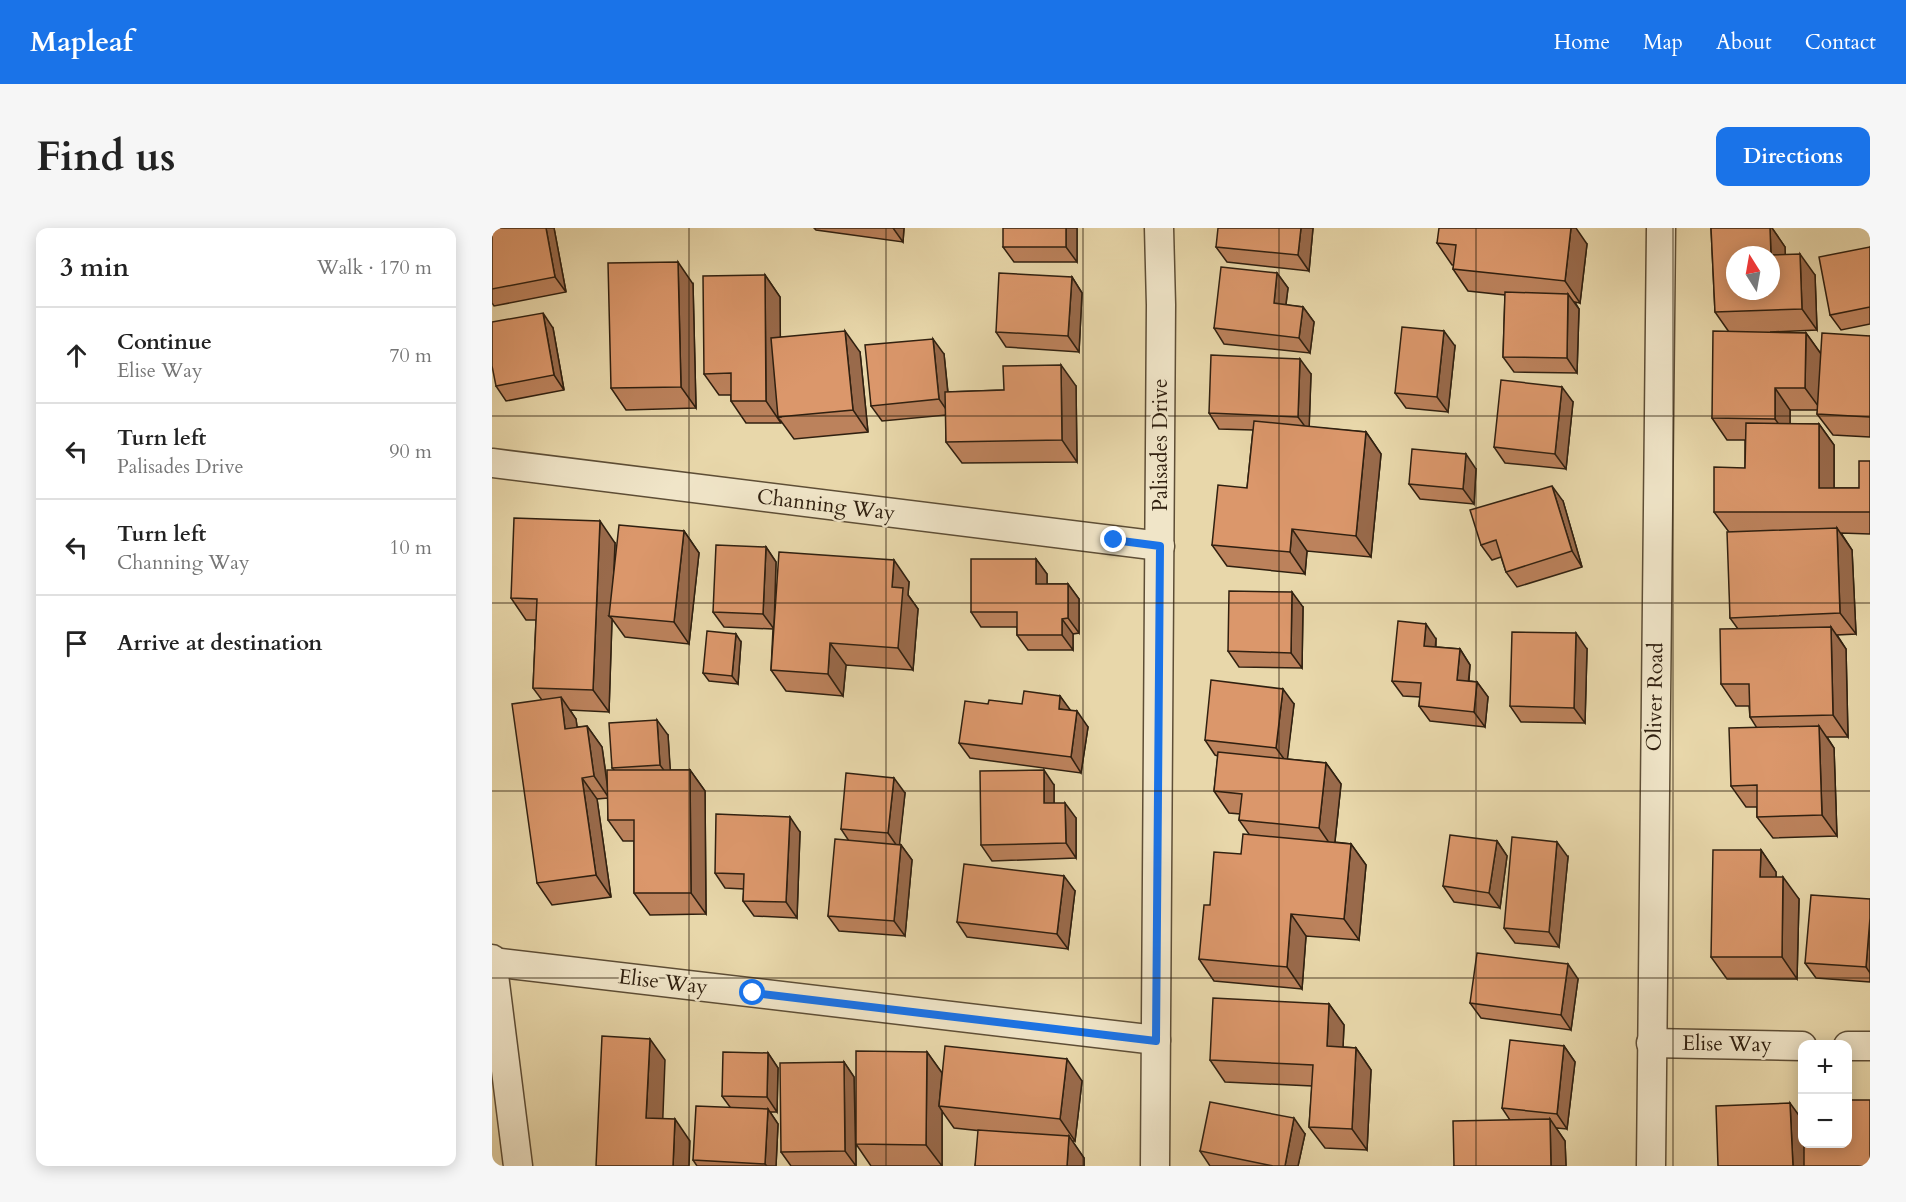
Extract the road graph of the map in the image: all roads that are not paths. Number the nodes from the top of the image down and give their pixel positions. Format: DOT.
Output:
graph roads {
  1 [pos="1160,228"];
  2 [pos="1661,228"];
  3 [pos="492,463"];
  4 [pos="1160,546"];
  5 [pos="492,961"];
  6 [pos="1156,1041"];
  7 [pos="1651,1043"];
  8 [pos="1798,1046"];
  9 [pos="1852,1046"];
  10 [pos="1870,1046"];
  11 [pos="518,1166"];
  12 [pos="1155,1166"];
  13 [pos="1651,1166"];
  1 -- 4 [label="street, Palisades Drive"];
  2 -- 7 [label="street, Oliver Road"];
  3 -- 4 [label="street, Channing Way"];
  4 -- 6 [label="street, Palisades Drive"];
  5 -- 6 [label="street, Elise Way"];
  5 -- 11 [label="street"];
  6 -- 12 [label="street, Palisades Drive"];
  7 -- 8 [label="street, Elise Way"];
  7 -- 13 [label="street, Oliver Road"];
  9 -- 10 [label="street"];
}
